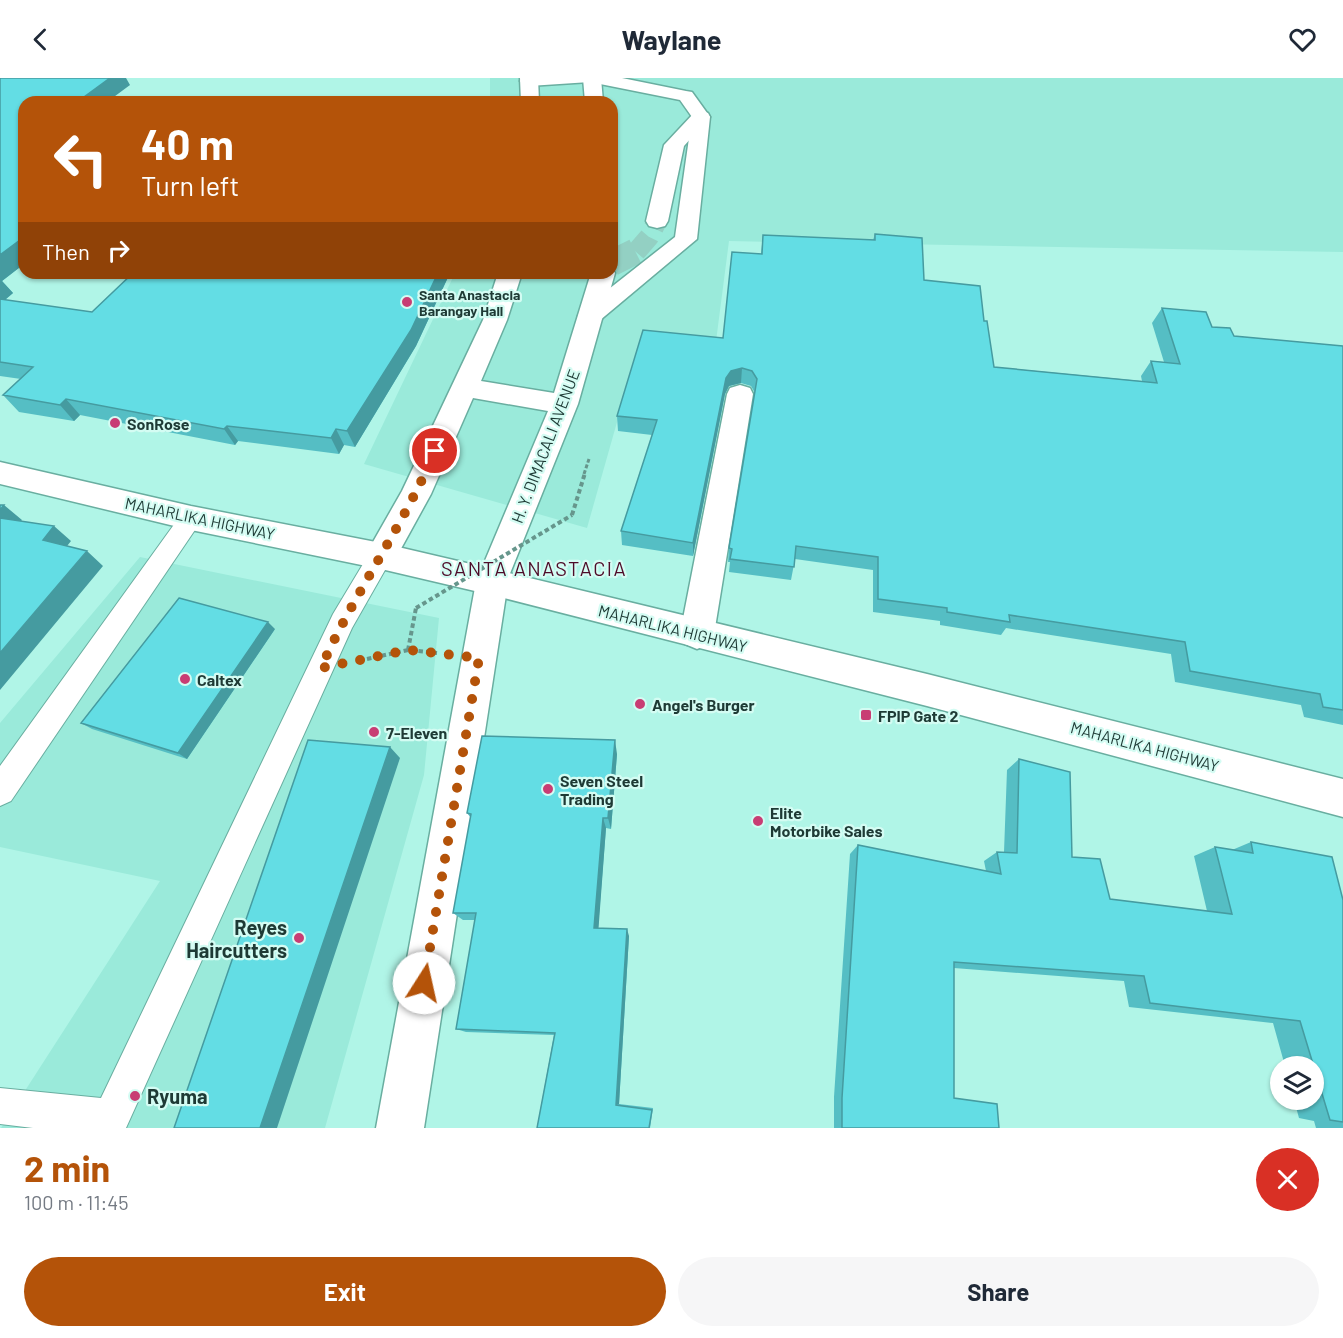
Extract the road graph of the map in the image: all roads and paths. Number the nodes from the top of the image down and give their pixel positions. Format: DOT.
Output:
graph roads {
  1 [pos="584,78"];
  2 [pos="593,78"];
  3 [pos="529,80"];
  4 [pos="688,87"];
  5 [pos="530,96"];
  6 [pos="594,96"];
  7 [pos="701,117"];
  8 [pos="657,221"];
  9 [pos="508,279"];
  10 [pos="601,279"];
  11 [pos="590,316"];
  12 [pos="463,387"];
  13 [pos="740,394"];
  14 [pos="564,404"];
  15 [pos="588,459"];
  16 [pos="0,472"];
  17 [pos="191,518"];
  18 [pos="381,556"];
  19 [pos="492,582"];
  20 [pos="697,634"];
  21 [pos="408,650"];
  22 [pos="479,658"];
  23 [pos="321,668"];
  24 [pos="0,791"];
  25 [pos="1343,798"];
  26 [pos="0,1106"];
  27 [pos="400,1128"];
  1 -- 3 [label="main road"];
  2 -- 4 [label="main road"];
  2 -- 6 [label="main road"];
  3 -- 5 [label="main road"];
  4 -- 7 [label="main road"];
  7 -- 8 [label="main road"];
  7 -- 11 [label="main road"];
  9 -- 12 [label="main road"];
  10 -- 11 [label="main road, H. Y. DIMACALI AVENUE"];
  11 -- 14 [label="main road, H. Y. DIMACALI AVENUE"];
  12 -- 14 [label="main road"];
  12 -- 18 [label="main road"];
  13 -- 20 [label="main road"];
  14 -- 19 [label="main road, H. Y. DIMACALI AVENUE"];
  15 -- 21 [label="path, bridge"];
  16 -- 17 [label="main road, MAHARLIKA HIGHWAY"];
  17 -- 18 [label="main road, MAHARLIKA HIGHWAY"];
  17 -- 24 [label="lane"];
  18 -- 19 [label="main road, MAHARLIKA HIGHWAY"];
  18 -- 23 [label="lane"];
  19 -- 20 [label="main road, MAHARLIKA HIGHWAY"];
  19 -- 22 [label="main road, H. Y. DIMACALI AVENUE"];
  20 -- 25 [label="main road, MAHARLIKA HIGHWAY"];
  21 -- 22 [label="path"];
  21 -- 23 [label="path"];
  22 -- 27 [label="main road, H. Y. DIMACALI AVENUE"];
  23 -- 26 [label="lane"];
}
